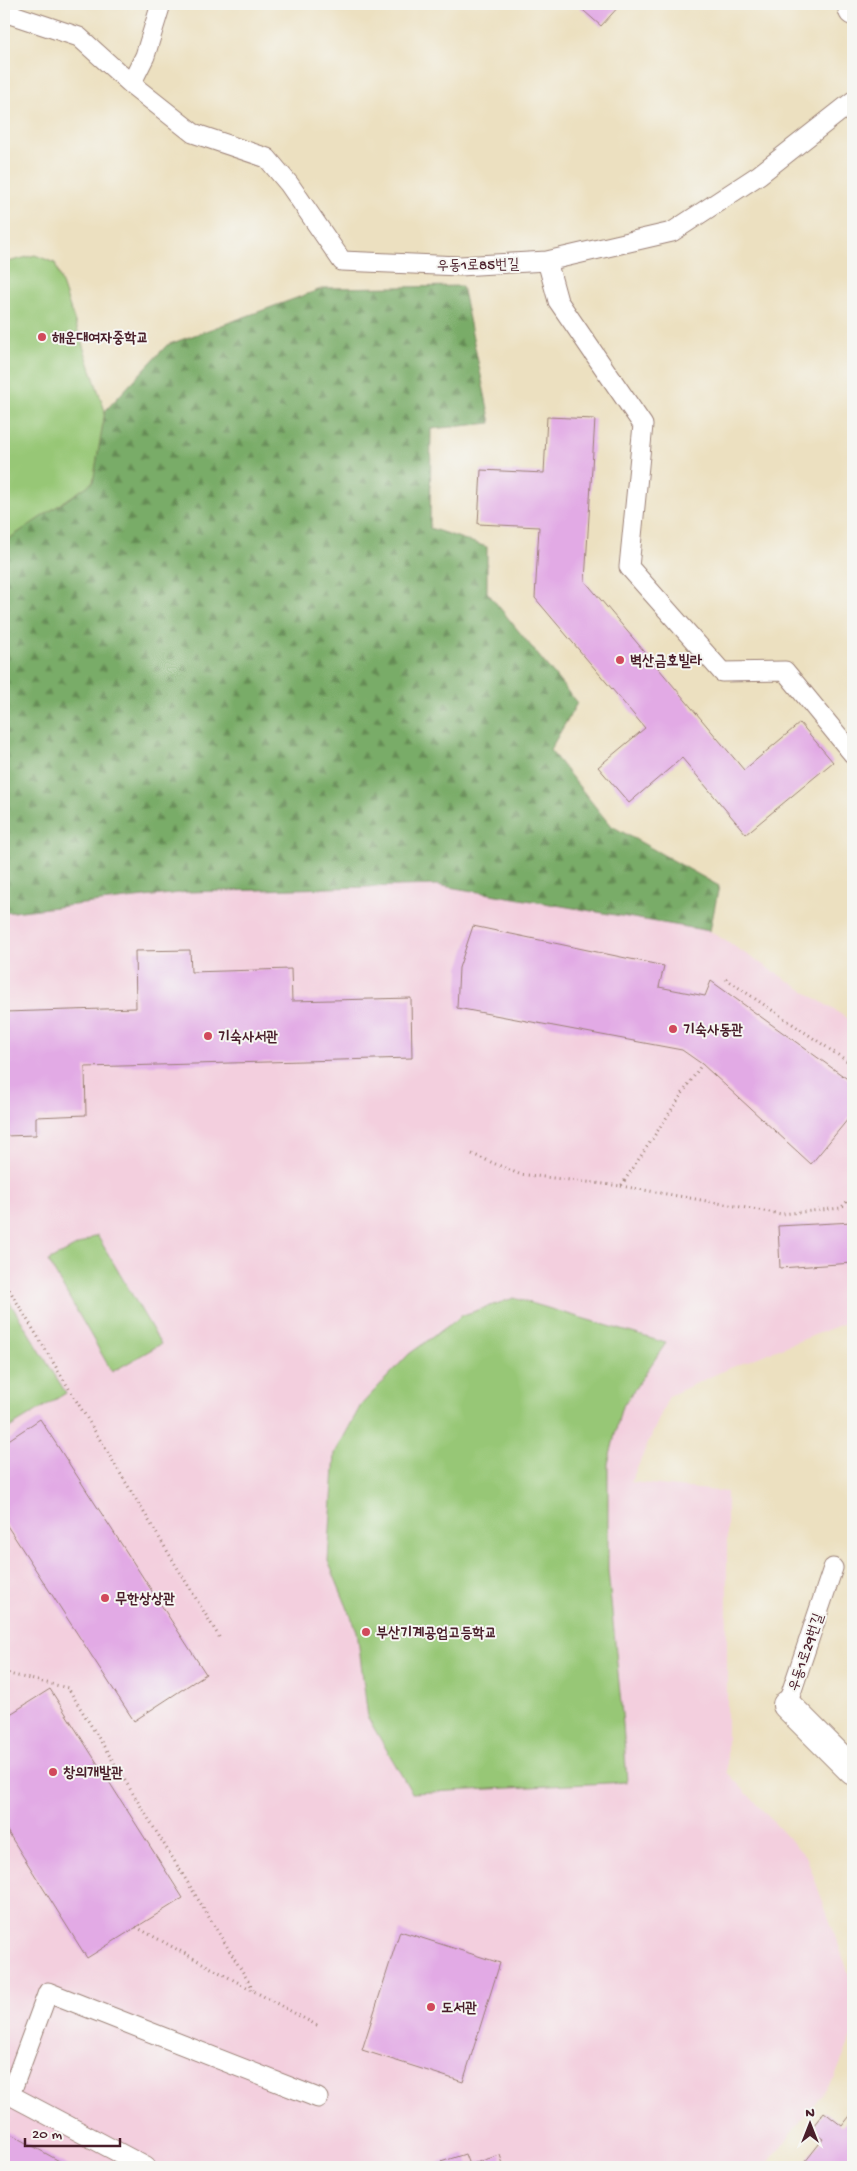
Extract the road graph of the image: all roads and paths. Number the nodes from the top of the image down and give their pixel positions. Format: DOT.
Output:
graph roads {
  1 [pos="161,4"];
  2 [pos="851,4"];
  3 [pos="853,11"];
  4 [pos="4,12"];
  5 [pos="131,84"];
  6 [pos="853,101"];
  7 [pos="547,262"];
  8 [pos="853,754"];
  9 [pos="726,979"];
  10 [pos="702,1064"];
  11 [pos="853,1065"];
  12 [pos="472,1154"];
  13 [pos="621,1186"];
  14 [pos="853,1195"];
  15 [pos="4,1281"];
  16 [pos="833,1568"];
  17 [pos="221,1640"];
  18 [pos="4,1664"];
  19 [pos="787,1705"];
  20 [pos="853,1771"];
  21 [pos="136,1927"];
  22 [pos="255,1992"];
  23 [pos="320,2027"];
  24 [pos="318,2098"];
  25 [pos="146,2167"];
  1 -- 5 [label="lane"];
  2 -- 3 [label="street"];
  4 -- 5 [label="lane, 우동1로85번길"];
  5 -- 7 [label="lane, 우동1로85번길"];
  6 -- 7 [label="lane, 우동1로85번길"];
  7 -- 8 [label="lane"];
  9 -- 11 [label="path"];
  10 -- 13 [label="path"];
  12 -- 13 [label="path"];
  13 -- 14 [label="path"];
  15 -- 17 [label="path"];
  16 -- 19 [label="lane, 우동1로29번길"];
  18 -- 22 [label="path"];
  19 -- 20 [label="street, 우동1로29번길"];
  21 -- 22 [label="path"];
  22 -- 23 [label="path"];
  24 -- 25 [label="lane"];
}
